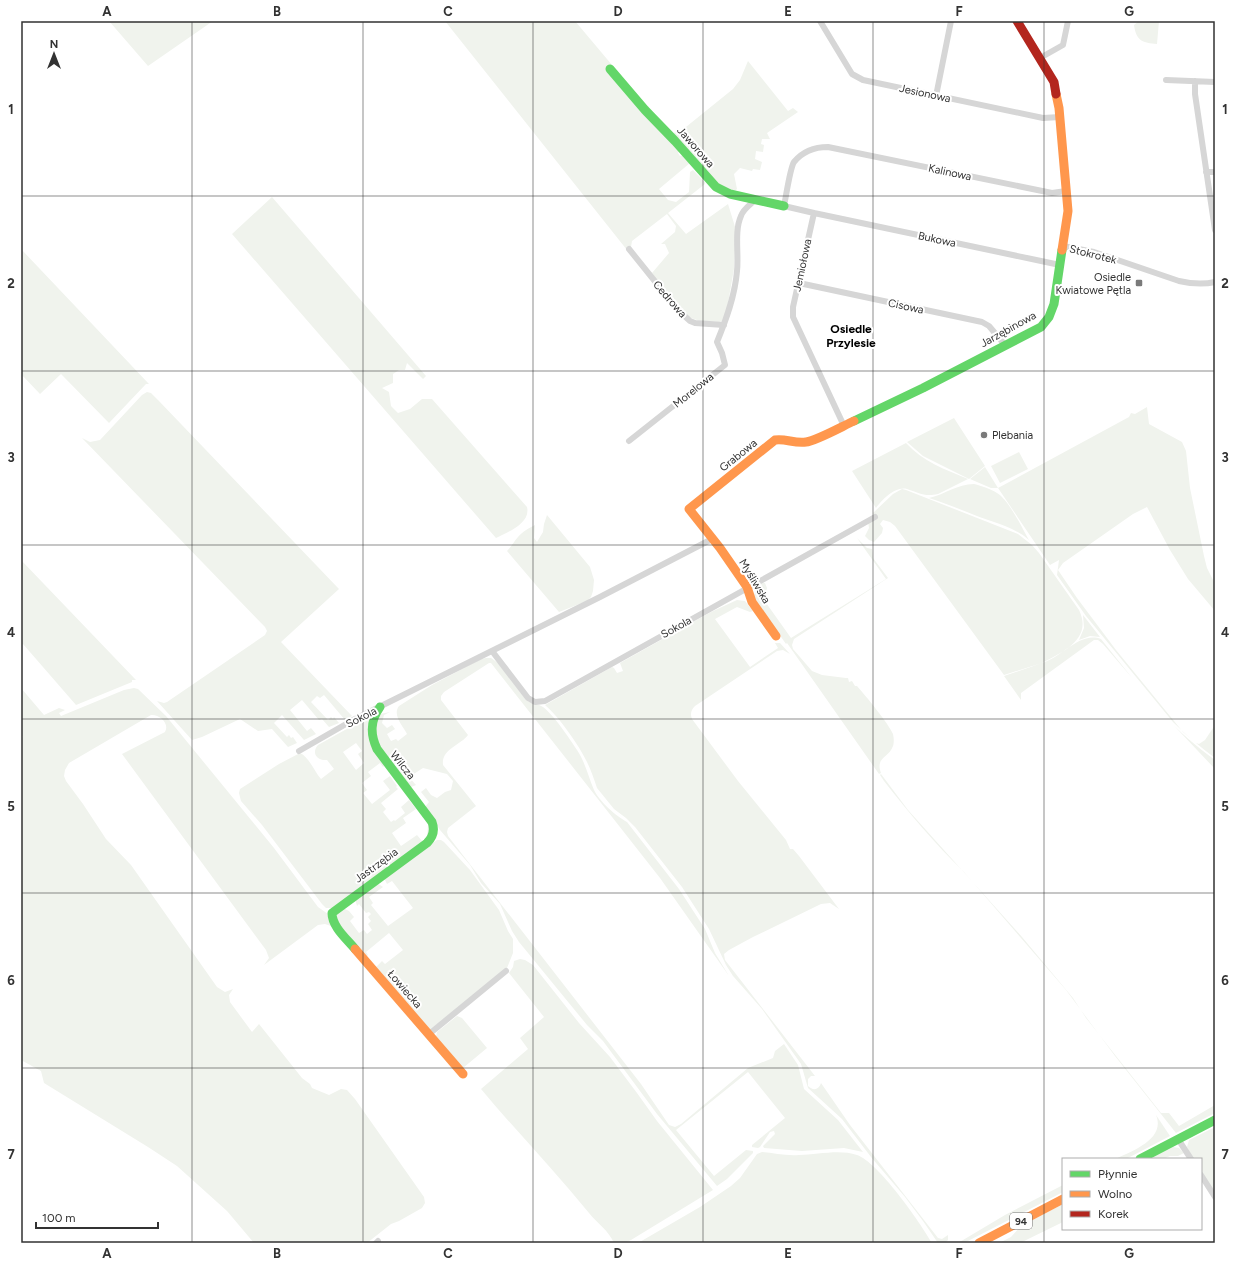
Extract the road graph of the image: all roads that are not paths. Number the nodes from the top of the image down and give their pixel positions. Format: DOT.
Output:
graph roads {
  1 [pos="820,21"];
  2 [pos="951,21"];
  3 [pos="1018,21"];
  4 [pos="1068,21"];
  5 [pos="1040,58"];
  6 [pos="610,69"];
  7 [pos="1166,80"];
  8 [pos="1195,81"];
  9 [pos="1215,82"];
  10 [pos="936,96"];
  11 [pos="1060,117"];
  12 [pos="1206,172"];
  13 [pos="1215,172"];
  14 [pos="1066,191"];
  15 [pos="755,200"];
  16 [pos="784,206"];
  17 [pos="814,213"];
  18 [pos="1215,230"];
  19 [pos="1063,246"];
  20 [pos="630,249"];
  21 [pos="1060,266"];
  22 [pos="1215,282"];
  23 [pos="799,283"];
  24 [pos="724,325"];
  25 [pos="1005,345"];
  26 [pos="844,426"];
  27 [pos="629,441"];
  28 [pos="808,442"];
  29 [pos="689,509"];
  30 [pos="875,517"];
  31 [pos="712,538"];
  32 [pos="747,587"];
  33 [pos="776,636"];
  34 [pos="491,652"];
  35 [pos="380,707"];
  36 [pos="298,751"];
  37 [pos="434,833"];
  38 [pos="332,917"];
  39 [pos="506,971"];
  40 [pos="428,1035"];
  41 [pos="463,1074"];
  42 [pos="1215,1120"];
  43 [pos="1178,1139"];
  44 [pos="1142,1158"];
  45 [pos="1190,1158"];
  46 [pos="1202,1177"];
  47 [pos="1215,1197"];
  48 [pos="1062,1200"];
  49 [pos="979,1243"];
  1 -- 10 [label="street, Jesionowa"];
  2 -- 10 [label="street"];
  3 -- 5 [label="street, Jarzębinowa"];
  4 -- 5 [label="street"];
  5 -- 11 [label="street, Jarzębinowa"];
  6 -- 15 [label="street, Jaworowa"];
  7 -- 8 [label="street"];
  8 -- 9 [label="street"];
  8 -- 12 [label="street"];
  10 -- 11 [label="street, Jesionowa"];
  11 -- 14 [label="street, Jarzębinowa"];
  12 -- 13 [label="street"];
  12 -- 18 [label="street"];
  14 -- 16 [label="street, Kalinowa"];
  14 -- 19 [label="street, Jarzębinowa"];
  15 -- 16 [label="street, Jaworowa"];
  15 -- 24 [label="street"];
  16 -- 17 [label="street"];
  17 -- 21 [label="street, Bukowa"];
  17 -- 23 [label="street, Jemiołowa"];
  19 -- 21 [label="street, Jarzębinowa"];
  19 -- 22 [label="street, Stokrotek"];
  20 -- 24 [label="street, Cedrowa"];
  21 -- 25 [label="street, Jarzębinowa"];
  23 -- 25 [label="street, Cisowa"];
  23 -- 26 [label="street, Jemiołowa"];
  24 -- 27 [label="street, Morelowa"];
  25 -- 26 [label="street, Jarzębinowa"];
  26 -- 28 [label="street, Jarzębinowa"];
  28 -- 29 [label="street, Grabowa"];
  29 -- 31 [label="street, Myśliwska"];
  30 -- 32 [label="street, Sokola"];
  31 -- 32 [label="street, Myśliwska"];
  31 -- 34 [label="street"];
  32 -- 33 [label="street, Myśliwska"];
  32 -- 34 [label="street, Sokola"];
  34 -- 35 [label="street, Sokola"];
  35 -- 36 [label="street, Sokola"];
  35 -- 37 [label="street, Wilcza"];
  37 -- 38 [label="street, Jastrzębia"];
  38 -- 40 [label="street, Łowiecka"];
  39 -- 40 [label="street"];
  40 -- 41 [label="street, Łowiecka"];
  42 -- 43 [label="street"];
  43 -- 44 [label="street"];
  43 -- 45 [label="street"];
  46 -- 47 [label="street"];
  48 -- 49 [label="street, 94"];
}
